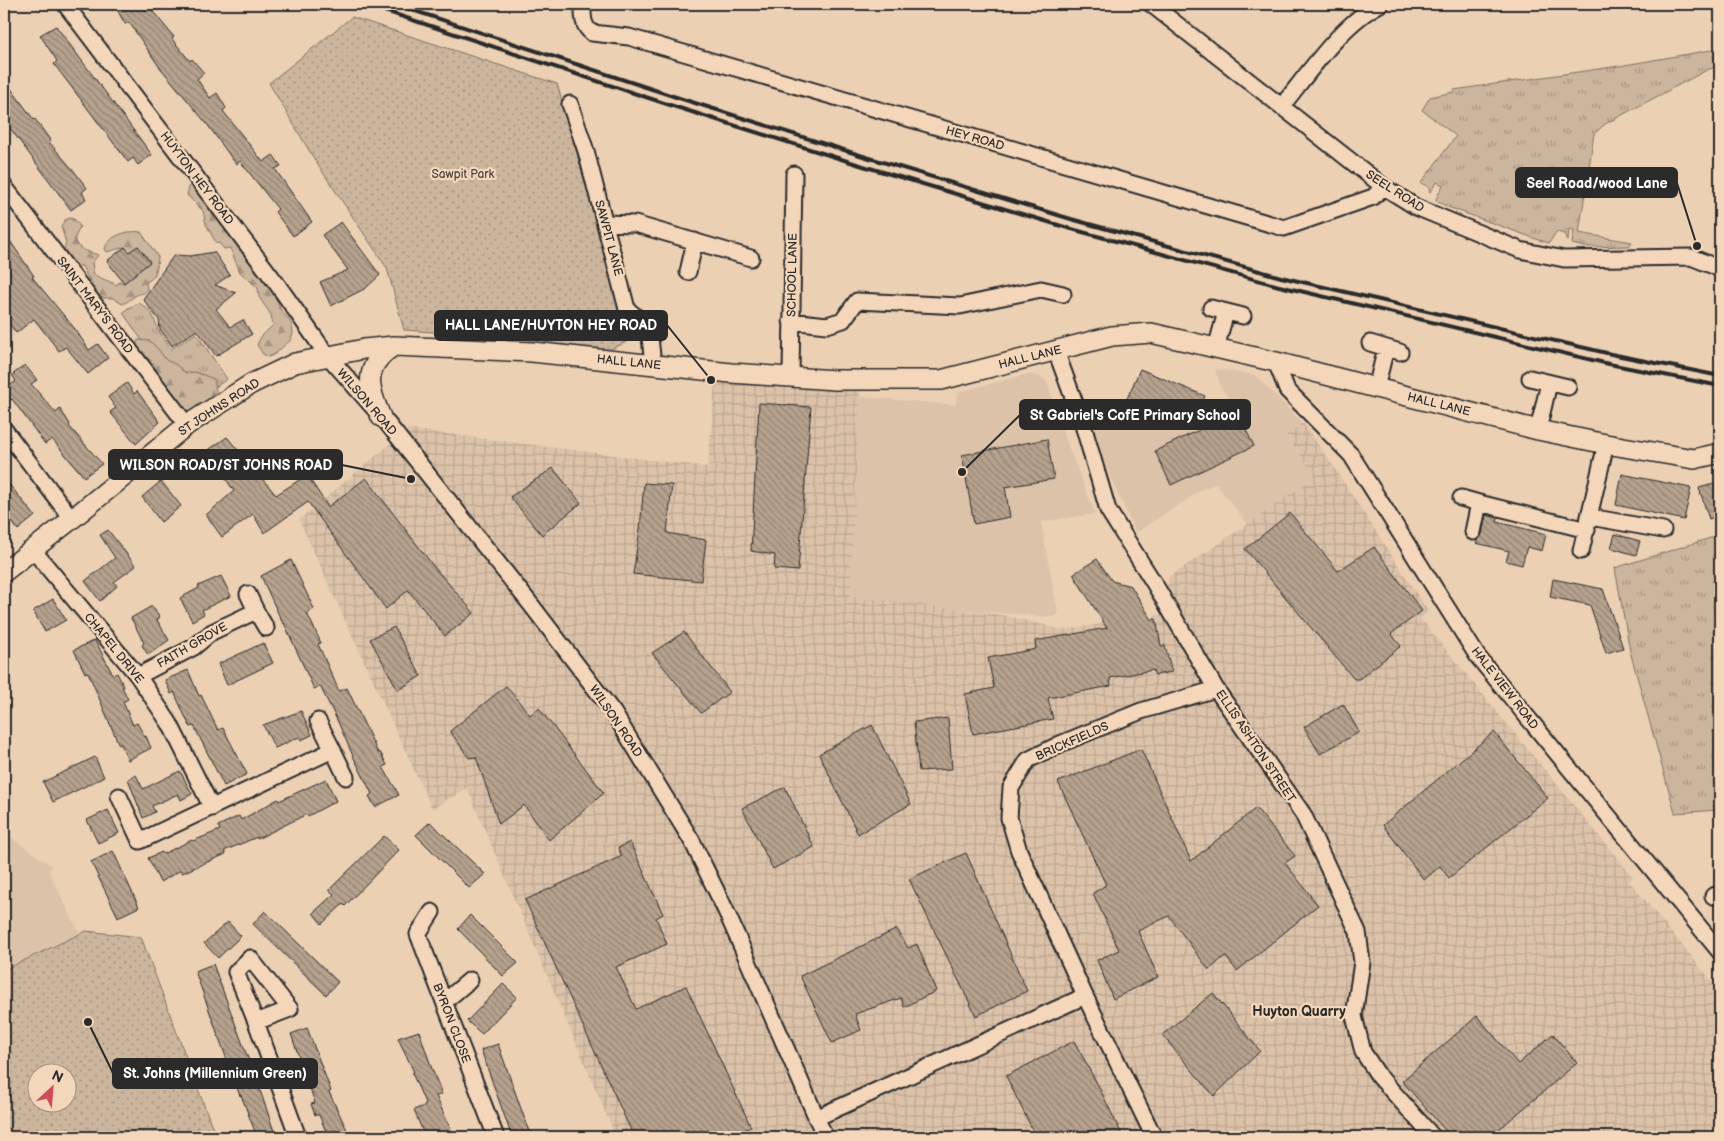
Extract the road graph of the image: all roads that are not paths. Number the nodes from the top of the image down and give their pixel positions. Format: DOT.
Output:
graph roads {
  1 [pos="65,4"];
  2 [pos="583,4"];
  3 [pos="1151,4"];
  4 [pos="1380,4"];
  5 [pos="570,104"];
  6 [pos="1281,107"];
  7 [pos="794,174"];
  8 [pos="4,186"];
  9 [pos="1384,187"];
  10 [pos="605,223"];
  11 [pos="695,241"];
  12 [pos="751,258"];
  13 [pos="1719,266"];
  14 [pos="688,272"];
  15 [pos="1063,294"];
  16 [pos="1211,308"];
  17 [pos="1226,312"];
  18 [pos="1243,316"];
  19 [pos="791,321"];
  20 [pos="1370,343"];
  21 [pos="394,346"];
  22 [pos="1216,348"];
  23 [pos="1056,351"];
  24 [pos="327,355"];
  25 [pos="1276,362"];
  26 [pos="653,365"];
  27 [pos="791,376"];
  28 [pos="1530,378"];
  29 [pos="1549,383"];
  30 [pos="1568,387"];
  31 [pos="1376,388"];
  32 [pos="381,417"];
  33 [pos="187,425"];
  34 [pos="4,429"];
  35 [pos="1538,430"];
  36 [pos="1606,444"];
  37 [pos="1720,453"];
  38 [pos="1461,498"];
  39 [pos="1479,503"];
  40 [pos="72,519"];
  41 [pos="1588,524"];
  42 [pos="1663,530"];
  43 [pos="1473,532"];
  44 [pos="33,550"];
  45 [pos="1581,551"];
  46 [pos="4,572"];
  47 [pos="248,594"];
  48 [pos="256,611"];
  49 [pos="266,628"];
  50 [pos="138,676"];
  51 [pos="1216,689"];
  52 [pos="318,721"];
  53 [pos="333,750"];
  54 [pos="346,777"];
  55 [pos="119,796"];
  56 [pos="212,808"];
  57 [pos="432,912"];
  58 [pos="1720,952"];
  59 [pos="470,980"];
  60 [pos="1085,996"];
  61 [pos="444,1002"];
  62 [pos="256,1022"];
  63 [pos="816,1118"];
  64 [pos="820,1136"];
  65 [pos="298,1137"];
  66 [pos="496,1137"];
  67 [pos="1154,1137"];
  68 [pos="1433,1137"];
  1 -- 24 [label="street, HUYTON HEY ROAD"];
  2 -- 9 [label="street, HEY ROAD"];
  3 -- 6 [label="street, SEEL ROAD"];
  4 -- 6 [label="street"];
  5 -- 10 [label="street, SAWPIT LANE"];
  6 -- 9 [label="street, SEEL ROAD"];
  7 -- 19 [label="street, SCHOOL LANE"];
  8 -- 33 [label="street, SAINT MARY'S ROAD"];
  9 -- 13 [label="street, SEEL ROAD"];
  10 -- 11 [label="street"];
  10 -- 26 [label="street, SAWPIT LANE"];
  11 -- 12 [label="street"];
  11 -- 14 [label="street"];
  15 -- 19 [label="street"];
  16 -- 17 [label="street"];
  17 -- 18 [label="street"];
  17 -- 22 [label="street"];
  19 -- 27 [label="street, SCHOOL LANE"];
  20 -- 31 [label="street"];
  21 -- 24 [label="street, HALL LANE"];
  21 -- 26 [label="street, HALL LANE"];
  21 -- 32 [label="street"];
  22 -- 23 [label="street, HALL LANE"];
  22 -- 25 [label="street, HALL LANE"];
  23 -- 27 [label="street, HALL LANE"];
  23 -- 51 [label="street, ELLIS ASHTON STREET"];
  24 -- 32 [label="street, WILSON ROAD"];
  24 -- 33 [label="street, ST JOHNS ROAD"];
  25 -- 31 [label="street, HALL LANE"];
  25 -- 58 [label="street, HALE VIEW ROAD"];
  26 -- 27 [label="street, HALL LANE"];
  28 -- 29 [label="street"];
  29 -- 30 [label="street"];
  29 -- 35 [label="street"];
  31 -- 35 [label="street, HALL LANE"];
  32 -- 63 [label="street, WILSON ROAD"];
  33 -- 40 [label="street, ST JOHNS ROAD"];
  34 -- 40 [label="street"];
  35 -- 36 [label="street, HALL LANE"];
  36 -- 37 [label="street, HALL LANE"];
  36 -- 41 [label="street"];
  38 -- 39 [label="street"];
  39 -- 41 [label="street"];
  39 -- 43 [label="street"];
  40 -- 44 [label="street, ST JOHNS ROAD"];
  41 -- 42 [label="street"];
  41 -- 45 [label="street"];
  44 -- 46 [label="street, ST JOHNS ROAD"];
  44 -- 50 [label="street, CHAPEL DRIVE"];
  47 -- 48 [label="street"];
  48 -- 49 [label="street"];
  48 -- 50 [label="street, FAITH GROVE"];
  50 -- 56 [label="street, CHAPEL DRIVE"];
  51 -- 60 [label="street, BRICKFIELDS"];
  51 -- 68 [label="street, ELLIS ASHTON STREET"];
  52 -- 53 [label="street"];
  53 -- 54 [label="street"];
  53 -- 56 [label="street"];
  55 -- 56 [label="street"];
  57 -- 61 [label="street, BYRON CLOSE"];
  59 -- 61 [label="street"];
  60 -- 63 [label="street"];
  60 -- 67 [label="street, BRICKFIELDS"];
  61 -- 66 [label="street, BYRON CLOSE"];
  62 -- 65 [label="street"];
  63 -- 64 [label="street, WILSON ROAD"];
}
